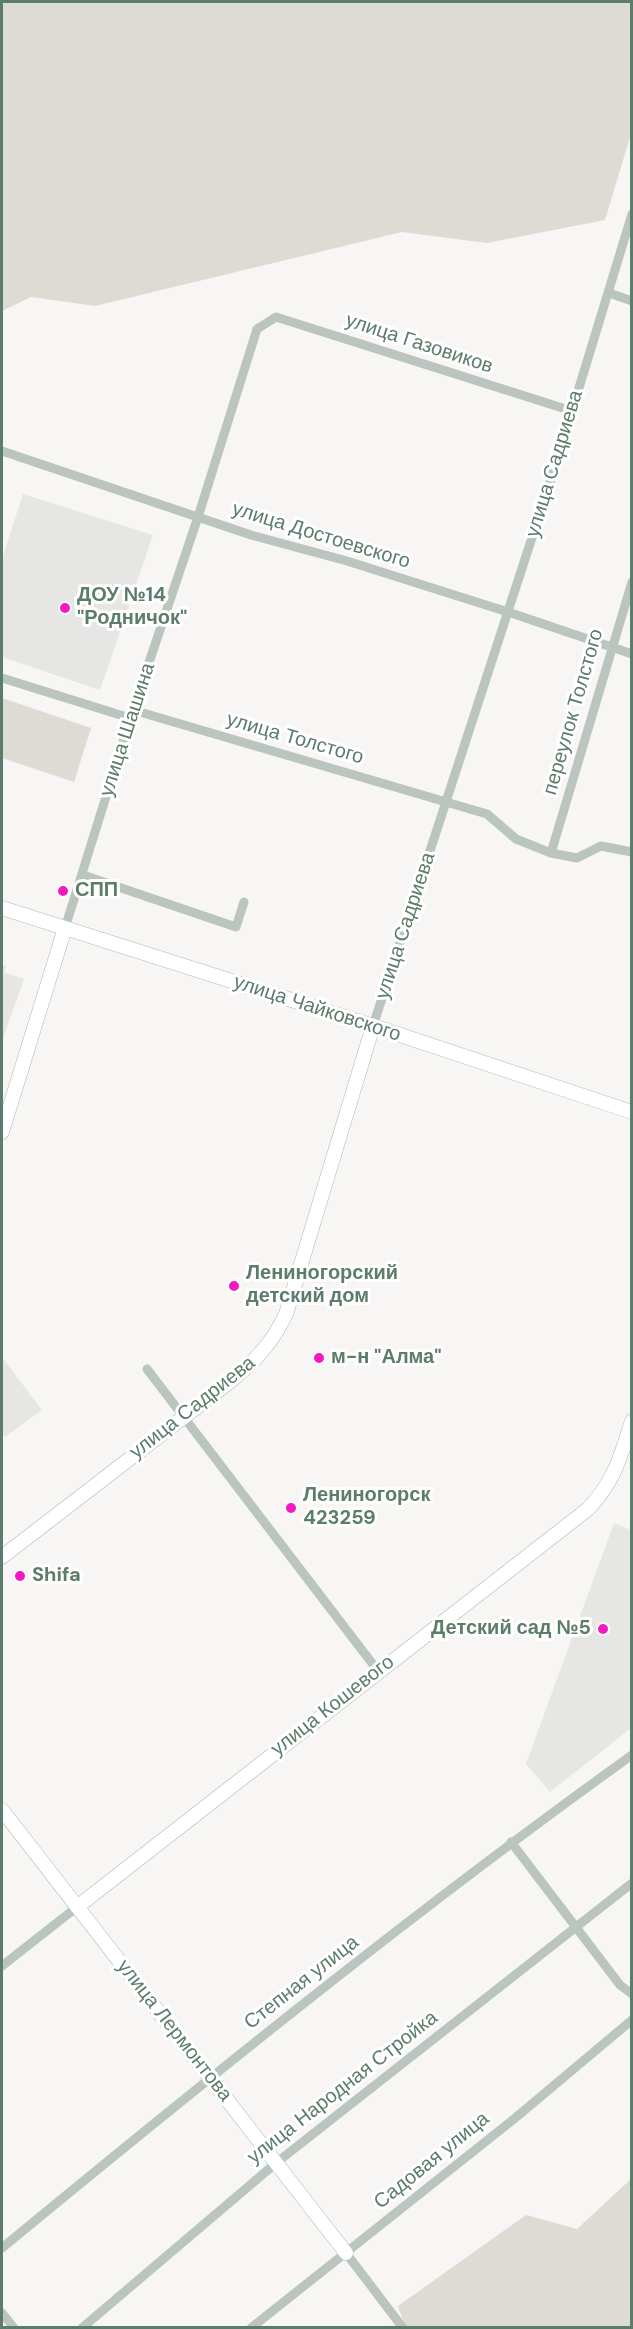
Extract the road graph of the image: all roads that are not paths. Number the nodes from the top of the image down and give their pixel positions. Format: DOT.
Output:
graph roads {
  1 [pos="632,214"];
  2 [pos="609,292"];
  3 [pos="632,301"];
  4 [pos="257,328"];
  5 [pos="572,411"];
  6 [pos="2,451"];
  7 [pos="198,517"];
  8 [pos="632,582"];
  9 [pos="508,612"];
  10 [pos="612,647"];
  11 [pos="632,654"];
  12 [pos="2,678"];
  13 [pos="131,714"];
  14 [pos="447,803"];
  15 [pos="632,852"];
  16 [pos="551,853"];
  17 [pos="82,875"];
  18 [pos="244,903"];
  19 [pos="2,908"];
  20 [pos="64,928"];
  21 [pos="373,1026"];
  22 [pos="632,1112"];
  23 [pos="2,1132"];
  24 [pos="147,1369"];
  25 [pos="184,1416"];
  26 [pos="632,1421"];
  27 [pos="2,1557"];
  28 [pos="378,1671"];
  29 [pos="632,1755"];
  30 [pos="2,1810"];
  31 [pos="511,1842"];
  32 [pos="632,1883"];
  33 [pos="77,1907"];
  34 [pos="576,1926"];
  35 [pos="2,1966"];
  36 [pos="632,1994"];
  37 [pos="632,2020"];
  38 [pos="210,2078"];
  39 [pos="276,2163"];
  40 [pos="2,2248"];
  41 [pos="346,2253"];
  42 [pos="2,2313"];
  43 [pos="14,2328"];
  44 [pos="82,2328"];
  45 [pos="251,2328"];
  46 [pos="403,2328"];
  1 -- 2 [label="street, улица Садриева"];
  2 -- 3 [label="street"];
  2 -- 5 [label="street, улица Садриева"];
  4 -- 5 [label="street, улица Газовиков"];
  4 -- 7 [label="street, улица Шашина"];
  5 -- 9 [label="street, улица Садриева"];
  6 -- 7 [label="street, улица Достоевского"];
  7 -- 9 [label="street, улица Достоевского"];
  7 -- 13 [label="street, улица Шашина"];
  8 -- 10 [label="street, переулок Толстого"];
  9 -- 10 [label="street, улица Достоевского"];
  9 -- 14 [label="street, улица Садриева"];
  10 -- 11 [label="street, улица Достоевского"];
  10 -- 16 [label="street, переулок Толстого"];
  12 -- 13 [label="street, улица Толстого"];
  13 -- 14 [label="street, улица Толстого"];
  13 -- 17 [label="street, улица Шашина"];
  14 -- 16 [label="street, улица Толстого"];
  14 -- 21 [label="street, улица Садриева"];
  15 -- 16 [label="street, улица Толстого"];
  17 -- 18 [label="street"];
  17 -- 20 [label="street, улица Шашина"];
  19 -- 20 [label="street, улица Чайковского"];
  20 -- 21 [label="street, улица Чайковского"];
  20 -- 23 [label="street, улица Шашина"];
  21 -- 22 [label="street, улица Чайковского"];
  21 -- 25 [label="street, улица Садриева"];
  24 -- 25 [label="street"];
  25 -- 27 [label="street, улица Садриева"];
  25 -- 28 [label="street"];
  26 -- 28 [label="street, улица Кошевого"];
  28 -- 33 [label="street, улица Кошевого"];
  29 -- 31 [label="street, Степная улица"];
  30 -- 33 [label="street, улица Лермонтова"];
  31 -- 34 [label="street"];
  31 -- 38 [label="street, Степная улица"];
  32 -- 34 [label="street, улица Народная Стройка"];
  33 -- 35 [label="street, улица Кошевого"];
  33 -- 38 [label="street, улица Лермонтова"];
  34 -- 36 [label="street"];
  34 -- 39 [label="street, улица Народная Стройка"];
  37 -- 41 [label="street, Садовая улица"];
  38 -- 39 [label="street, улица Лермонтова"];
  38 -- 40 [label="street, Степная улица"];
  39 -- 41 [label="street, улица Лермонтова"];
  39 -- 44 [label="street, улица Народная Стройка"];
  41 -- 45 [label="street, Садовая улица"];
  41 -- 46 [label="street"];
  42 -- 43 [label="street"];
}
